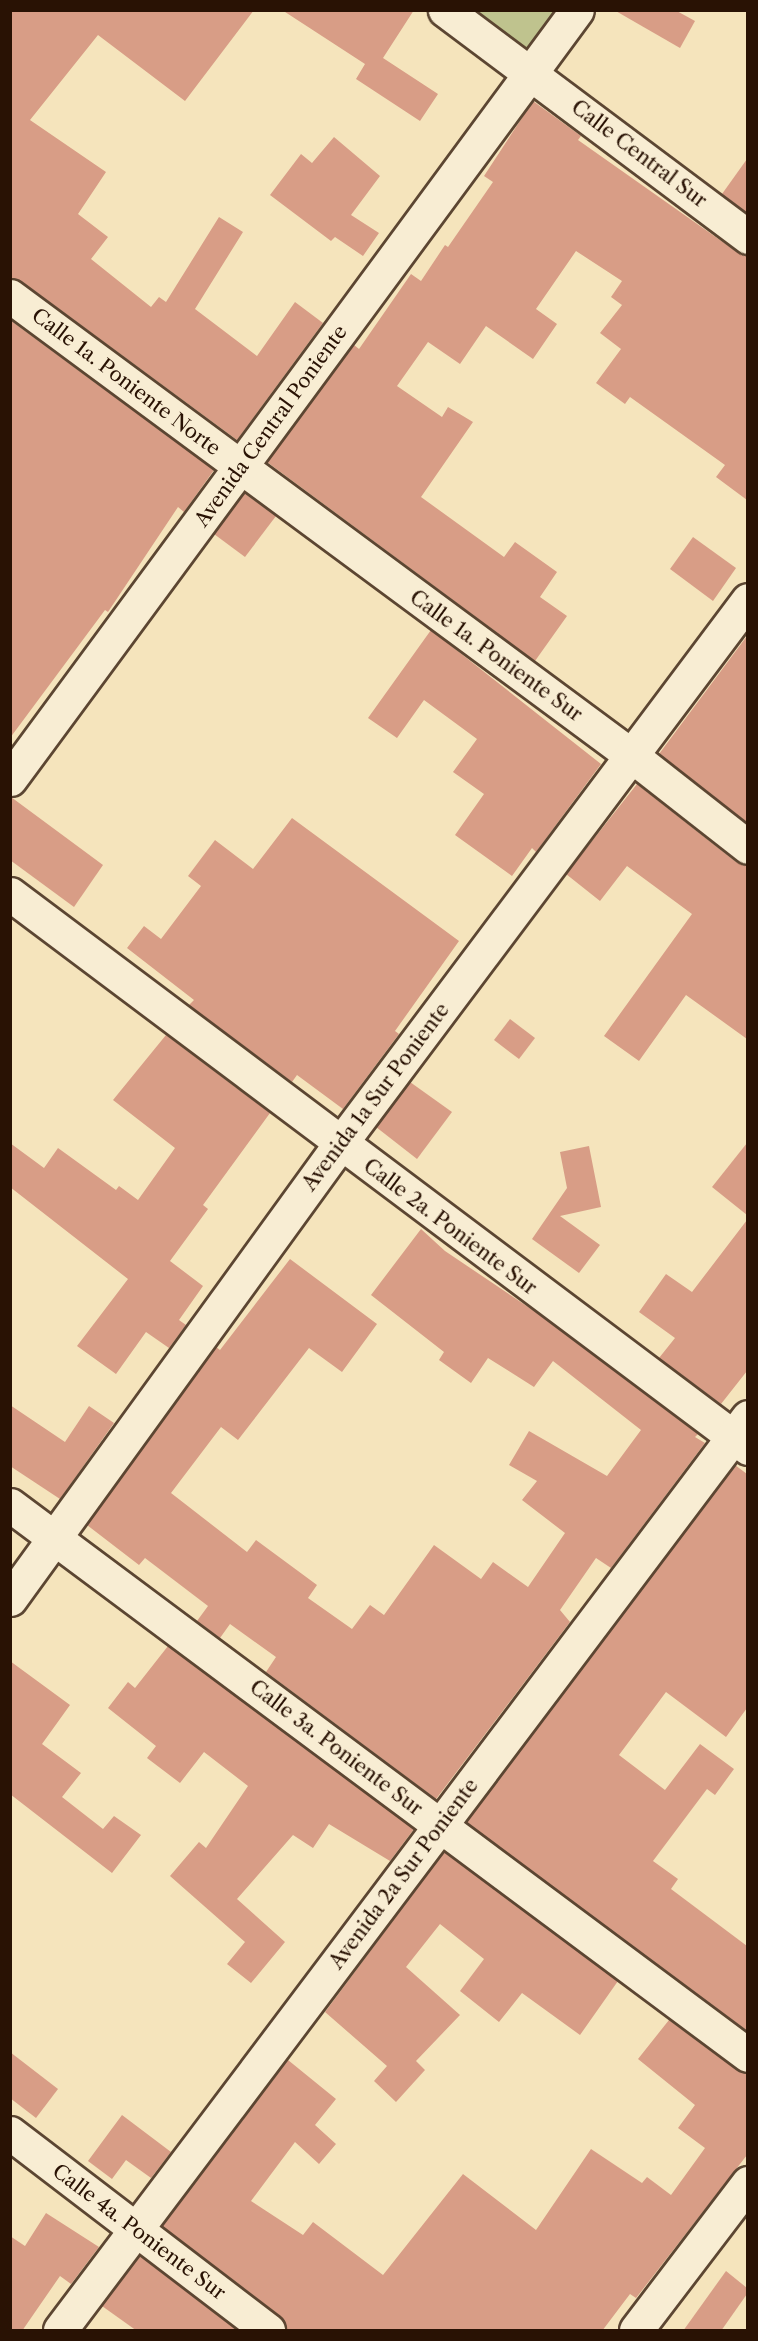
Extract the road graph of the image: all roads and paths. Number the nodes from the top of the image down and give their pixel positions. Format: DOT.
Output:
graph roads {
  1 [pos="445,10"];
  2 [pos="577,10"];
  3 [pos="530,72"];
  4 [pos="747,237"];
  5 [pos="10,296"];
  6 [pos="241,469"];
  7 [pos="747,600"];
  8 [pos="632,756"];
  9 [pos="10,779"];
  10 [pos="747,847"];
  11 [pos="10,894"];
  12 [pos="340,1144"];
  13 [pos="742,1434"];
  14 [pos="10,1505"];
  15 [pos="56,1539"];
  16 [pos="10,1599"];
  17 [pos="441,1826"];
  18 [pos="747,2055"];
  19 [pos="10,2133"];
  20 [pos="747,2183"];
  21 [pos="136,2229"];
  22 [pos="60,2331"];
  23 [pos="268,2331"];
  24 [pos="636,2331"];
  1 -- 3 [label="street, Calle Central Sur"];
  2 -- 3 [label="street, Avenida Central Poniente"];
  3 -- 4 [label="street, Calle Central Sur"];
  3 -- 6 [label="street, Avenida Central Poniente"];
  5 -- 6 [label="street, Calle 1a. Poniente Norte"];
  6 -- 8 [label="street, Calle 1a. Poniente Sur"];
  6 -- 9 [label="street, Avenida Central Poniente"];
  7 -- 8 [label="street, Avenida 1a Sur Poniente"];
  8 -- 10 [label="street, Calle 1a. Poniente Sur"];
  8 -- 12 [label="street, Avenida 1a Sur Poniente"];
  11 -- 12 [label="street, Calle 2a. Poniente Sur"];
  12 -- 13 [label="street, Calle 2a. Poniente Sur"];
  12 -- 15 [label="street, Avenida 1a Sur Poniente"];
  13 -- 17 [label="street, Avenida 2a Sur Poniente"];
  14 -- 15 [label="street, Calle 3a. Poniente Sur"];
  15 -- 16 [label="street, Avenida 1a Sur Poniente"];
  15 -- 17 [label="street, Calle 3a. Poniente Sur"];
  17 -- 18 [label="street, Calle 3a. Poniente Sur"];
  17 -- 21 [label="street, Avenida 2a Sur Poniente"];
  19 -- 21 [label="street, Calle 4a. Poniente Sur"];
  20 -- 24 [label="street"];
  21 -- 22 [label="street, Avenida 2a Sur Poniente"];
  21 -- 23 [label="street, Calle 4a. Poniente Sur"];
}
